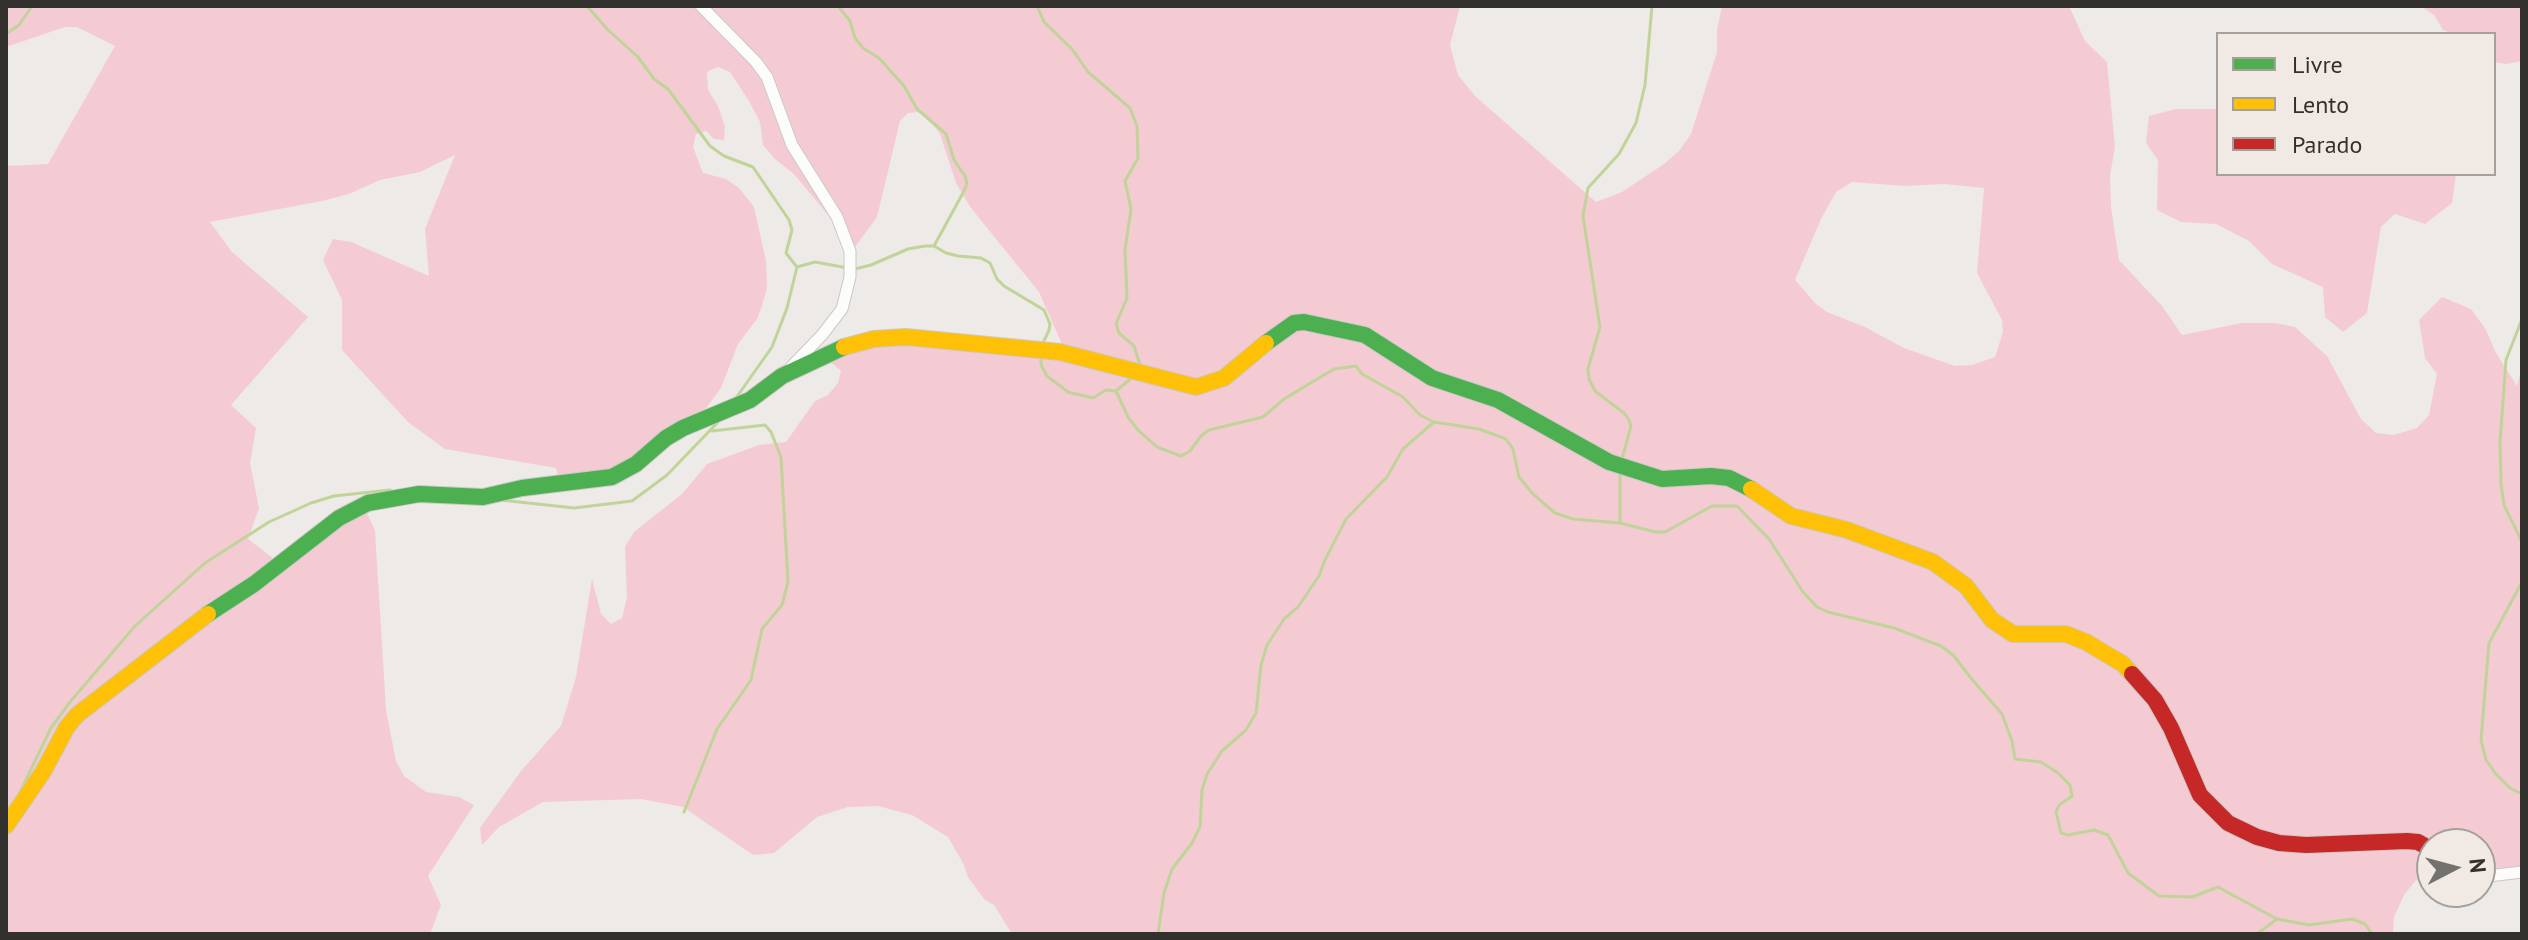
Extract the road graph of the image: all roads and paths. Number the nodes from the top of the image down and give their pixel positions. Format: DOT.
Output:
graph roads {
  1 [pos="701,6"];
  2 [pos="782,376"];
  3 [pos="6,826"];
  4 [pos="2416,842"];
  5 [pos="2522,872"];
  6 [pos="2496,875"];
  1 -- 2 [label="street"];
  2 -- 3 [label="street"];
  2 -- 4 [label="street"];
  5 -- 6 [label="street"];
}
